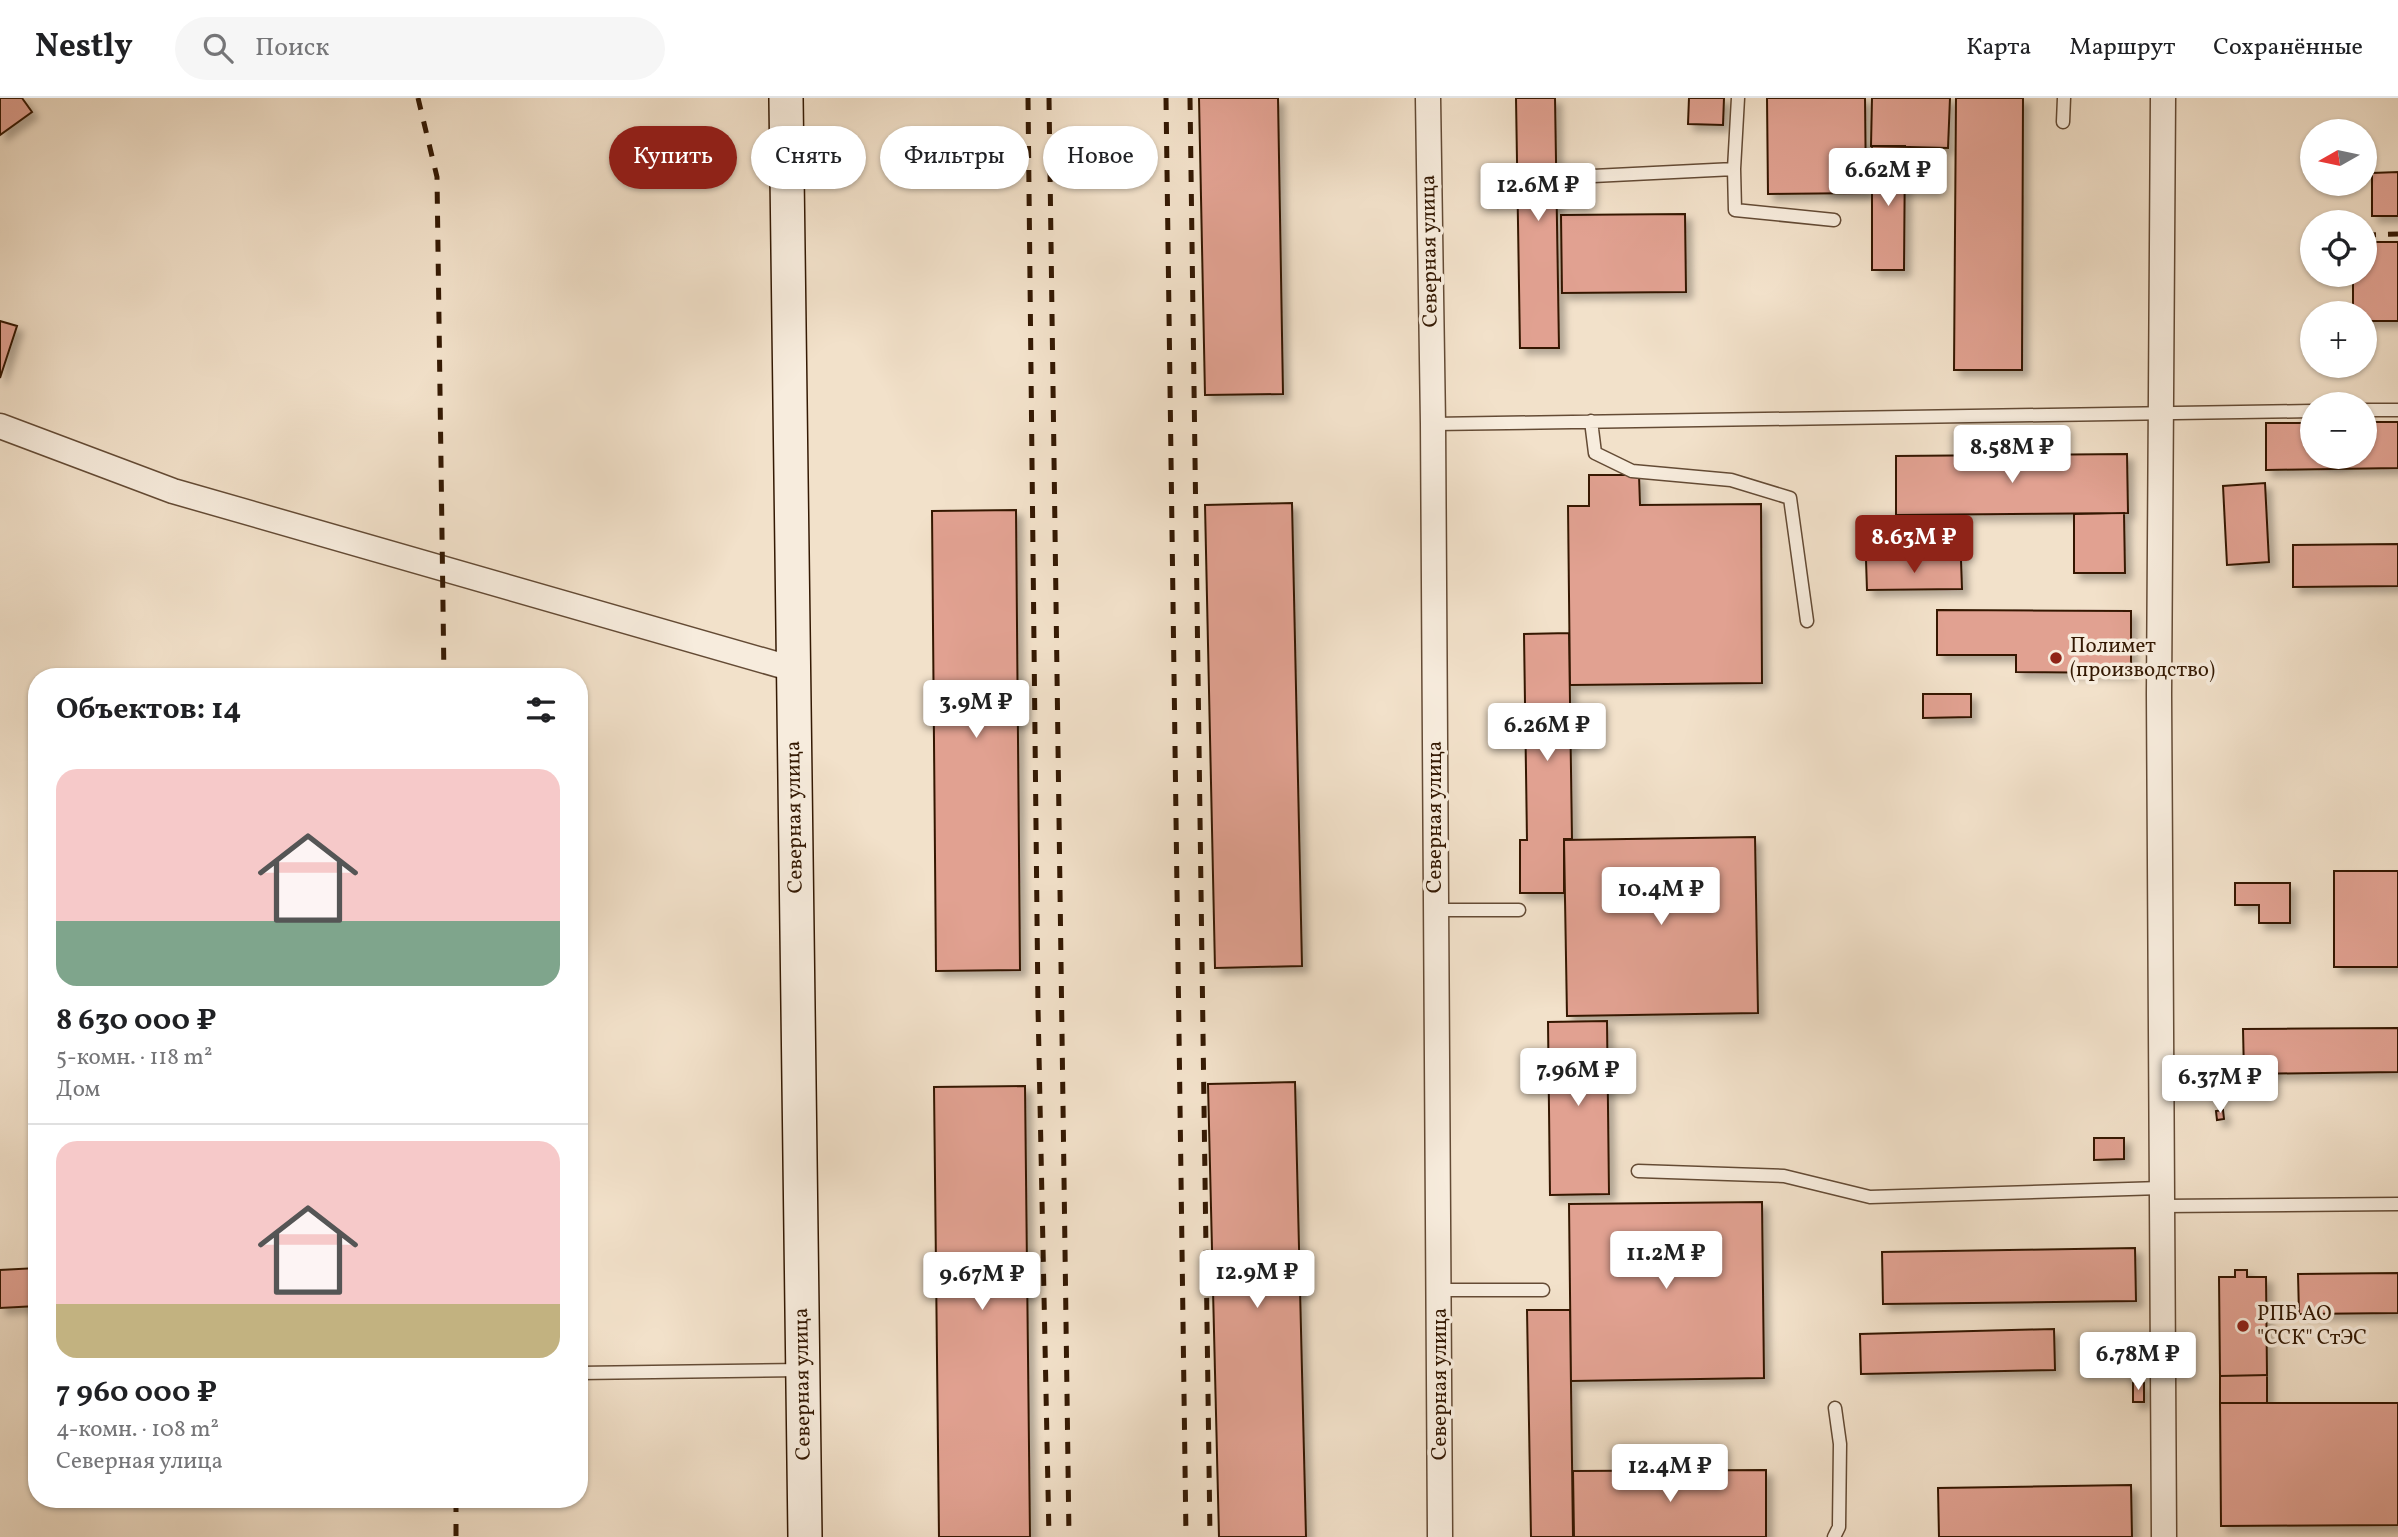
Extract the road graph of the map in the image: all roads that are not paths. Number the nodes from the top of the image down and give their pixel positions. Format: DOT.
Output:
graph roads {
  1 [pos="786,98"];
  2 [pos="1428,98"];
  3 [pos="1738,98"];
  4 [pos="2064,98"];
  5 [pos="2163,98"];
  6 [pos="2063,122"];
  7 [pos="1734,169"];
  8 [pos="1593,176"];
  9 [pos="1834,220"];
  10 [pos="2377,410"];
  11 [pos="2398,410"];
  12 [pos="2300,411"];
  13 [pos="2161,413"];
  14 [pos="1591,421"];
  15 [pos="1433,424"];
  16 [pos="0,426"];
  17 [pos="1807,621"];
  18 [pos="793,669"];
  19 [pos="1436,910"];
  20 [pos="1520,910"];
  21 [pos="1638,1171"];
  22 [pos="2161,1197"];
  23 [pos="2398,1204"];
  24 [pos="1440,1290"];
  25 [pos="1543,1290"];
  26 [pos="802,1370"];
  27 [pos="588,1373"];
  28 [pos="1835,1408"];
  29 [pos="804,1537"];
  30 [pos="1440,1537"];
  31 [pos="1834,1537"];
  32 [pos="2164,1537"];
  1 -- 18 [label="main road, Северная улица"];
  2 -- 15 [label="street, Северная улица"];
  3 -- 7 [label="lane"];
  4 -- 6 [label="lane"];
  5 -- 13 [label="street"];
  7 -- 8 [label="lane"];
  7 -- 9 [label="lane"];
  10 -- 11 [label="lane"];
  12 -- 13 [label="lane"];
  13 -- 14 [label="lane"];
  13 -- 22 [label="street"];
  14 -- 15 [label="lane"];
  14 -- 17 [label="lane"];
  15 -- 19 [label="street, Северная улица"];
  16 -- 18 [label="street"];
  18 -- 26 [label="main road, Северная улица"];
  19 -- 20 [label="lane"];
  19 -- 24 [label="street, Северная улица"];
  21 -- 22 [label="lane"];
  22 -- 23 [label="lane"];
  22 -- 32 [label="street"];
  24 -- 25 [label="lane"];
  24 -- 30 [label="street, Северная улица"];
  26 -- 27 [label="lane"];
  26 -- 29 [label="main road, Северная улица"];
  28 -- 31 [label="lane"];
}
